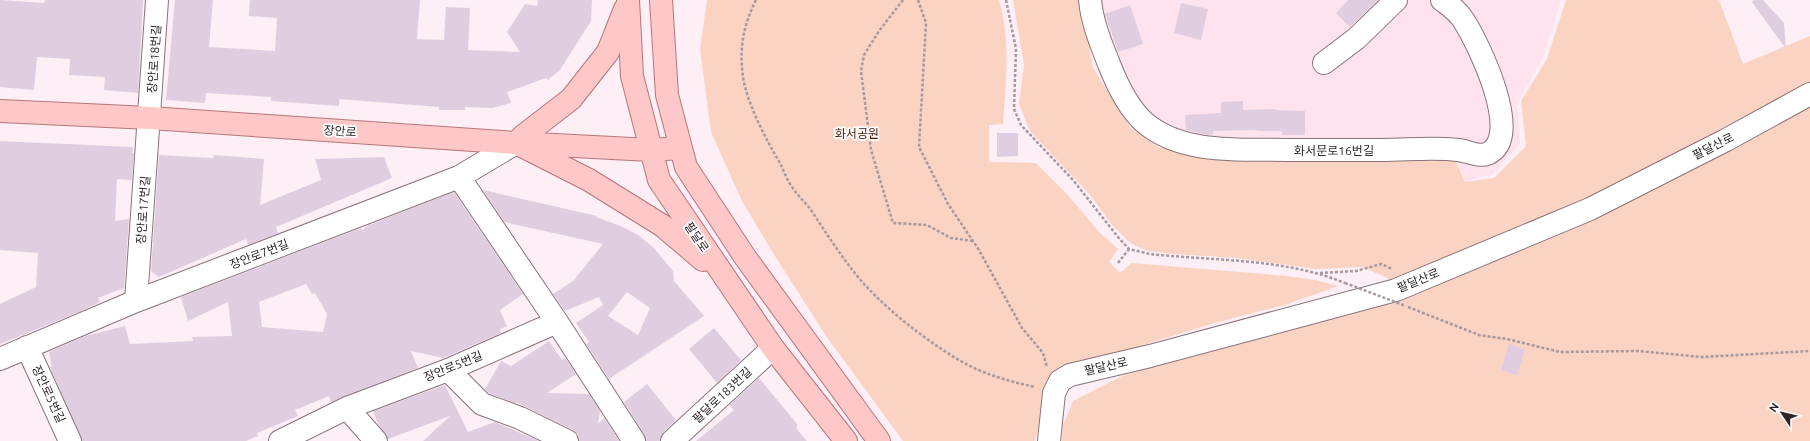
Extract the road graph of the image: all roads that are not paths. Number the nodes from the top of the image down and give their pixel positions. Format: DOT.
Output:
graph roads {
  1 [pos="157,0"];
  2 [pos="661,0"];
  3 [pos="1090,0"];
  4 [pos="1396,0"];
  5 [pos="1442,0"];
  6 [pos="628,1"];
  7 [pos="1324,63"];
  8 [pos="1810,94"];
  9 [pos="0,111"];
  10 [pos="150,118"];
  11 [pos="516,143"];
  12 [pos="680,148"];
  13 [pos="651,150"];
  14 [pos="459,177"];
  15 [pos="725,279"];
  16 [pos="136,301"];
  17 [pos="557,322"];
  18 [pos="27,347"];
  19 [pos="772,348"];
  20 [pos="0,359"];
  21 [pos="448,370"];
  22 [pos="347,408"];
  23 [pos="879,440"];
  24 [pos="70,441"];
  25 [pos="280,441"];
  26 [pos="376,441"];
  27 [pos="567,441"];
  28 [pos="634,441"];
  29 [pos="672,441"];
  30 [pos="846,441"];
  31 [pos="1049,441"];
  1 -- 10 [label="street, 장안로18번길"];
  2 -- 12 [label="main road"];
  3 -- 5 [label="street, 화서문로16번길"];
  4 -- 7 [label="street"];
  6 -- 11 [label="main road"];
  6 -- 13 [label="main road, 팔달로"];
  8 -- 31 [label="street, 팔달산로"];
  9 -- 10 [label="main road, 장안로"];
  10 -- 11 [label="main road, 장안로"];
  10 -- 16 [label="street, 장안로17번길"];
  11 -- 13 [label="main road, 장안로"];
  11 -- 14 [label="street, 장안로7번길"];
  11 -- 15 [label="main road"];
  12 -- 13 [label="main road, 장안로"];
  12 -- 23 [label="main road"];
  13 -- 15 [label="main road, 팔달로"];
  14 -- 16 [label="street, 장안로7번길"];
  14 -- 17 [label="street"];
  15 -- 19 [label="main road, 팔달로"];
  16 -- 18 [label="street, 장안로7번길"];
  17 -- 21 [label="street, 장안로5번길"];
  17 -- 28 [label="street"];
  18 -- 20 [label="street, 장안로7번길"];
  18 -- 24 [label="street, 장안로5번길"];
  19 -- 29 [label="street, 팔달로183번길"];
  19 -- 30 [label="main road, 팔달로"];
  21 -- 22 [label="street, 장안로5번길"];
  21 -- 27 [label="street"];
  22 -- 25 [label="street, 장안로5번길"];
  22 -- 26 [label="street"];
}
